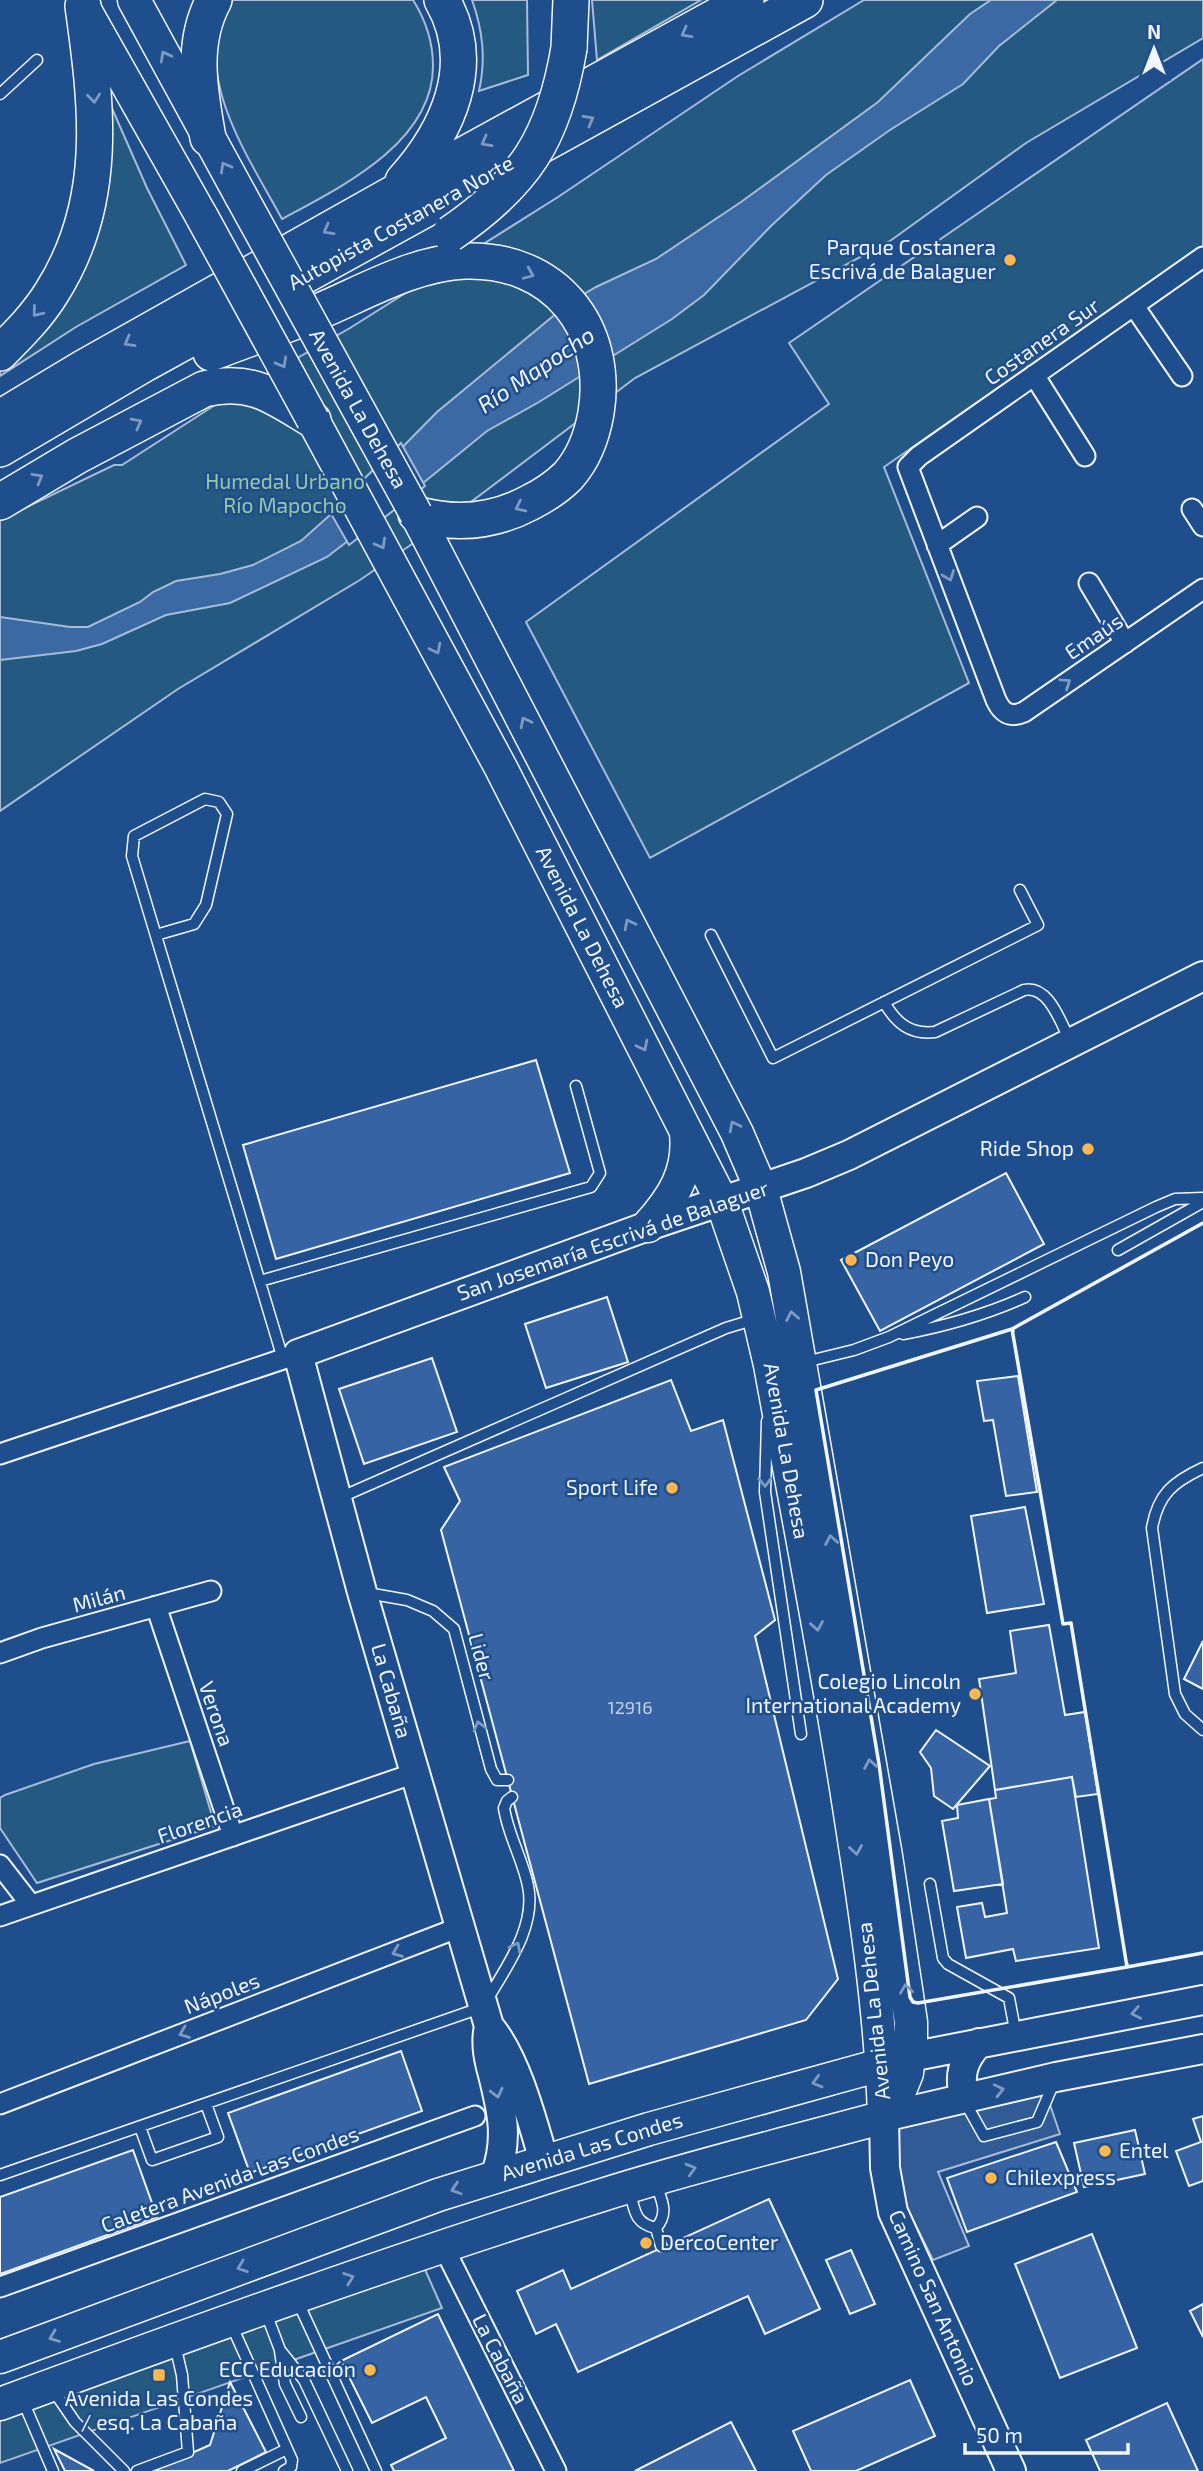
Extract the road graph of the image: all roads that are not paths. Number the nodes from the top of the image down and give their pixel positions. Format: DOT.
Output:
graph roads {
  1 [pos="134,0"];
  2 [pos="214,0"];
  3 [pos="442,0"];
  4 [pos="571,0"];
  5 [pos="746,0"];
  6 [pos="805,0"];
  7 [pos="81,3"];
  8 [pos="37,60"];
  9 [pos="0,94"];
  10 [pos="208,138"];
  11 [pos="387,197"];
  12 [pos="456,248"];
  13 [pos="1203,257"];
  14 [pos="1134,306"];
  15 [pos="0,353"];
  16 [pos="1034,375"];
  17 [pos="1182,376"];
  18 [pos="313,420"];
  19 [pos="5,435"];
  20 [pos="1085,456"];
  21 [pos="0,502"];
  22 [pos="1192,509"];
  23 [pos="416,514"];
  24 [pos="977,517"];
  25 [pos="1203,526"];
  26 [pos="937,545"];
  27 [pos="1089,583"];
  28 [pos="1203,589"];
  29 [pos="1125,643"];
  30 [pos="1020,890"];
  31 [pos="156,935"];
  32 [pos="711,935"];
  33 [pos="1203,976"];
  34 [pos="884,1002"];
  35 [pos="1071,1043"];
  36 [pos="576,1086"];
  37 [pos="686,1132"];
  38 [pos="761,1189"];
  39 [pos="1203,1200"];
  40 [pos="722,1202"];
  41 [pos="648,1226"];
  42 [pos="1118,1250"];
  43 [pos="260,1281"];
  44 [pos="1025,1297"];
  45 [pos="760,1318"];
  46 [pos="889,1337"];
  47 [pos="291,1357"];
  48 [pos="785,1364"];
  49 [pos="0,1454"];
  50 [pos="1203,1468"];
  51 [pos="337,1499"];
  52 [pos="211,1591"];
  53 [pos="362,1592"];
  54 [pos="156,1606"];
  55 [pos="0,1653"];
  56 [pos="1203,1730"];
  57 [pos="801,1734"];
  58 [pos="415,1773"];
  59 [pos="508,1780"];
  60 [pos="512,1797"];
  61 [pos="233,1836"];
  62 [pos="0,1865"];
  63 [pos="930,1884"];
  64 [pos="31,1905"];
  65 [pos="0,1916"];
  66 [pos="460,1927"];
  67 [pos="1203,2000"];
  68 [pos="486,2016"];
  69 [pos="1016,2036"];
  70 [pos="979,2043"];
  71 [pos="1203,2049"];
  72 [pos="897,2060"];
  73 [pos="1056,2077"];
  74 [pos="964,2098"];
  75 [pos="0,2104"];
  76 [pos="206,2104"];
  77 [pos="475,2116"];
  78 [pos="884,2117"];
  79 [pos="140,2127"];
  80 [pos="544,2161"];
  81 [pos="0,2175"];
  82 [pos="495,2176"];
  83 [pos="642,2183"];
  84 [pos="656,2228"];
  85 [pos="487,2232"];
  86 [pos="443,2246"];
  87 [pos="661,2246"];
  88 [pos="0,2287"];
  89 [pos="295,2298"];
  90 [pos="264,2309"];
  91 [pos="230,2321"];
  92 [pos="174,2342"];
  93 [pos="280,2350"];
  94 [pos="0,2357"];
  95 [pos="51,2386"];
  96 [pos="11,2400"];
  97 [pos="301,2417"];
  98 [pos="287,2449"];
  99 [pos="53,2471"];
  100 [pos="124,2471"];
  101 [pos="137,2471"];
  102 [pos="242,2471"];
  103 [pos="284,2471"];
  104 [pos="347,2471"];
  105 [pos="376,2471"];
  106 [pos="556,2471"];
  107 [pos="1011,2471"];
  10 -- 1 [label="main road, Avenida La Dehesa, one-way"];
  2 -- 10 [label="highway"];
  3 -- 11 [label="highway"];
  4 -- 12 [label="highway, bridge"];
  5 -- 11 [label="highway, Autopista Costanera Norte, one-way"];
  19 -- 6 [label="highway, Autopista Costanera Norte, one-way"];
  7 -- 15 [label="highway, one-way"];
  7 -- 18 [label="main road, Avenida La Dehesa, one-way, bridge"];
  8 -- 9 [label="lane"];
  23 -- 10 [label="main road, Avenida La Dehesa, one-way, bridge"];
  11 -- 19 [label="highway, Autopista Costanera Norte, one-way"];
  12 -- 19 [label="highway"];
  12 -- 23 [label="highway, one-way"];
  13 -- 14 [label="street, Costanera Sur"];
  14 -- 16 [label="street, Costanera Sur"];
  14 -- 17 [label="street"];
  16 -- 20 [label="street"];
  16 -- 26 [label="street, Costanera Sur"];
  21 -- 18 [label="highway, one-way"];
  18 -- 37 [label="main road, Avenida La Dehesa, one-way"];
  22 -- 25 [label="street"];
  38 -- 23 [label="main road, Avenida La Dehesa, one-way"];
  24 -- 26 [label="street"];
  26 -- 29 [label="street, Emaús, one-way"];
  27 -- 29 [label="street"];
  28 -- 29 [label="street, Emaús"];
  30 -- 34 [label="lane"];
  31 -- 31 [label="lane"];
  31 -- 43 [label="lane"];
  32 -- 34 [label="lane"];
  33 -- 35 [label="street, San Josemaría Escrivá de Balaguer"];
  34 -- 35 [label="lane"];
  35 -- 38 [label="street, San Josemaría Escrivá de Balaguer"];
  36 -- 43 [label="lane"];
  37 -- 40 [label="main road, Avenida La Dehesa"];
  37 -- 41 [label="main road"];
  38 -- 40 [label="street, San Josemaría Escrivá de Balaguer"];
  48 -- 38 [label="main road, Avenida La Dehesa, one-way"];
  39 -- 42 [label="lane"];
  39 -- 46 [label="lane"];
  40 -- 41 [label="street, San Josemaría Escrivá de Balaguer"];
  40 -- 45 [label="main road, Avenida La Dehesa"];
  41 -- 47 [label="street, San Josemaría Escrivá de Balaguer"];
  43 -- 47 [label="lane"];
  44 -- 46 [label="lane"];
  45 -- 48 [label="main road, Avenida La Dehesa"];
  45 -- 51 [label="lane"];
  46 -- 48 [label="lane"];
  47 -- 49 [label="street, San Josemaría Escrivá de Balaguer"];
  47 -- 51 [label="street, La Cabaña"];
  48 -- 57 [label="lane, one-way"];
  48 -- 72 [label="main road, Avenida La Dehesa"];
  50 -- 56 [label="lane"];
  51 -- 53 [label="street, La Cabaña"];
  52 -- 54 [label="street, Milán"];
  53 -- 58 [label="street, La Cabaña"];
  59 -- 53 [label="lane, Lider, one-way"];
  54 -- 55 [label="street, Milán"];
  54 -- 61 [label="street, Verona"];
  58 -- 61 [label="street, Florencia"];
  58 -- 66 [label="street, La Cabaña"];
  68 -- 60 [label="lane, one-way"];
  61 -- 64 [label="street, Florencia"];
  62 -- 64 [label="street"];
  63 -- 69 [label="lane"];
  64 -- 65 [label="street, Florencia"];
  66 -- 68 [label="street, La Cabaña"];
  66 -- 75 [label="street, Nápoles, one-way"];
  67 -- 69 [label="street, Avenida Las Condes, one-way"];
  68 -- 76 [label="lane"];
  68 -- 80 [label="street, La Cabaña"];
  68 -- 82 [label="street, La Cabaña, one-way"];
  69 -- 70 [label="street, Avenida Las Condes"];
  70 -- 72 [label="street, Avenida Las Condes"];
  70 -- 74 [label="street"];
  71 -- 73 [label="street"];
  72 -- 78 [label="main road, Avenida La Dehesa"];
  72 -- 80 [label="main road, Avenida Las Condes, one-way"];
  74 -- 73 [label="street, one-way"];
  73 -- 74 [label="lane"];
  74 -- 78 [label="street"];
  76 -- 79 [label="lane"];
  76 -- 79 [label="lane"];
  77 -- 88 [label="street, Caletera Avenida Las Condes"];
  83 -- 78 [label="main road, one-way"];
  78 -- 107 [label="street, Camino San Antonio"];
  79 -- 81 [label="lane"];
  80 -- 82 [label="main road, Avenida Las Condes"];
  80 -- 85 [label="main road"];
  82 -- 94 [label="main road, Avenida Las Condes, one-way"];
  83 -- 84 [label="lane"];
  83 -- 84 [label="lane"];
  83 -- 85 [label="main road"];
  84 -- 87 [label="lane"];
  85 -- 86 [label="main road"];
  89 -- 86 [label="main road, one-way"];
  86 -- 106 [label="street, La Cabaña"];
  89 -- 90 [label="main road"];
  89 -- 105 [label="lane"];
  90 -- 91 [label="main road"];
  90 -- 93 [label="lane"];
  91 -- 92 [label="main road"];
  91 -- 98 [label="lane"];
  92 -- 95 [label="main road"];
  92 -- 101 [label="lane"];
  93 -- 97 [label="lane"];
  93 -- 104 [label="lane"];
  95 -- 96 [label="main road"];
  95 -- 100 [label="lane"];
  96 -- 99 [label="lane"];
  98 -- 102 [label="lane"];
  98 -- 103 [label="lane"];
}
